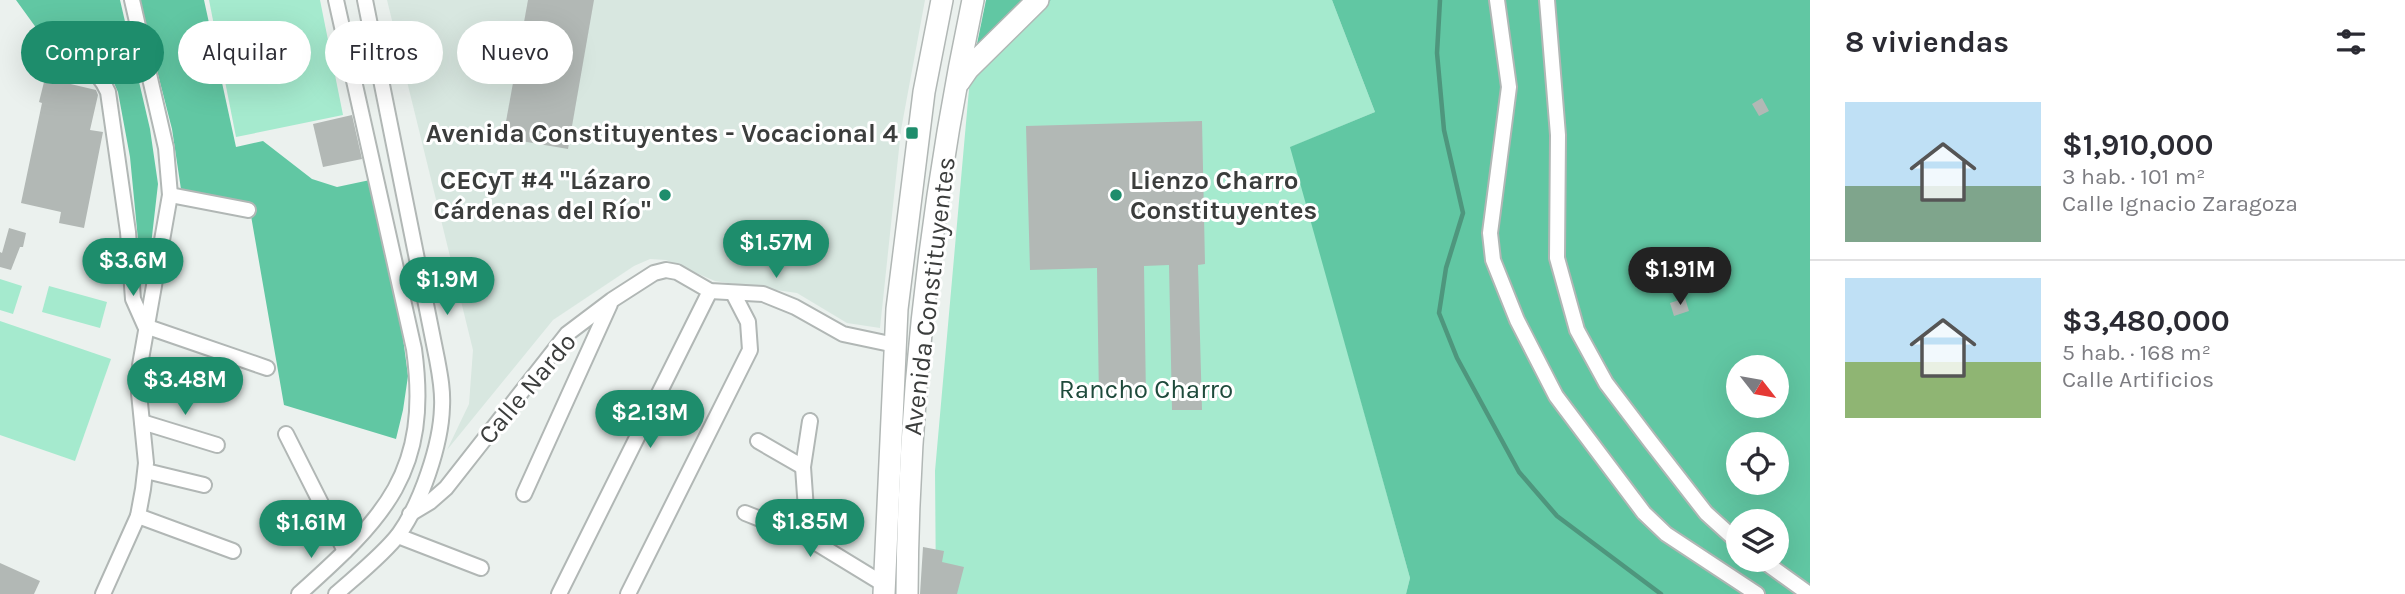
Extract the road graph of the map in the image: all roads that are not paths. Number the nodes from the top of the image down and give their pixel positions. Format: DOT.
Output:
graph roads {
  1 [pos="132,0"];
  2 [pos="336,0"];
  3 [pos="365,0"];
  4 [pos="942,0"];
  5 [pos="973,0"];
  6 [pos="1038,0"];
  7 [pos="1497,0"];
  8 [pos="1547,0"];
  9 [pos="105,84"];
  10 [pos="954,90"];
  11 [pos="399,166"];
  12 [pos="375,172"];
  13 [pos="170,195"];
  14 [pos="248,210"];
  15 [pos="710,291"];
  16 [pos="733,293"];
  17 [pos="611,300"];
  18 [pos="145,326"];
  19 [pos="895,345"];
  20 [pos="267,368"];
  21 [pos="142,422"];
  22 [pos="810,422"];
  23 [pos="286,434"];
  24 [pos="758,441"];
  25 [pos="217,445"];
  26 [pos="803,467"];
  27 [pos="146,471"];
  28 [pos="204,485"];
  29 [pos="524,494"];
  30 [pos="745,513"];
  31 [pos="410,514"];
  32 [pos="138,516"];
  33 [pos="1726,531"];
  34 [pos="398,536"];
  35 [pos="808,538"];
  36 [pos="907,546"];
  37 [pos="233,551"];
  38 [pos="345,551"];
  39 [pos="481,568"];
  40 [pos="1779,572"];
  41 [pos="890,591"];
  42 [pos="103,594"];
  43 [pos="299,594"];
  44 [pos="336,594"];
  45 [pos="559,594"];
  46 [pos="628,594"];
  47 [pos="907,594"];
  48 [pos="1757,594"];
  49 [pos="1810,594"];
  1 -- 13 [label="street"];
  2 -- 12 [label="street"];
  3 -- 11 [label="street"];
  4 -- 19 [label="highway, Avenida Constituyentes"];
  5 -- 10 [label="highway, Avenida Constituyentes"];
  6 -- 10 [label="highway"];
  7 -- 48 [label="street"];
  8 -- 33 [label="street"];
  9 -- 18 [label="street"];
  10 -- 36 [label="highway, Avenida Constituyentes"];
  11 -- 12 [label="street"];
  11 -- 31 [label="street"];
  12 -- 38 [label="street"];
  13 -- 14 [label="street"];
  13 -- 18 [label="street"];
  15 -- 16 [label="street"];
  15 -- 17 [label="street, Calle Nardo"];
  15 -- 45 [label="street"];
  16 -- 19 [label="street"];
  16 -- 46 [label="street"];
  17 -- 29 [label="street"];
  17 -- 31 [label="street, Calle Nardo"];
  18 -- 20 [label="street"];
  18 -- 21 [label="street"];
  19 -- 41 [label="highway, Avenida Constituyentes"];
  21 -- 25 [label="street"];
  21 -- 27 [label="street"];
  22 -- 26 [label="street"];
  23 -- 38 [label="street"];
  24 -- 26 [label="street"];
  26 -- 35 [label="street"];
  27 -- 28 [label="street"];
  27 -- 32 [label="street"];
  30 -- 35 [label="street"];
  31 -- 34 [label="street"];
  32 -- 37 [label="street"];
  32 -- 42 [label="street"];
  34 -- 39 [label="street"];
  34 -- 44 [label="street"];
  35 -- 41 [label="street"];
  36 -- 41 [label="highway"];
  36 -- 47 [label="highway, Avenida Constituyentes"];
  38 -- 43 [label="street"];
  40 -- 49 [label="street"];
}
